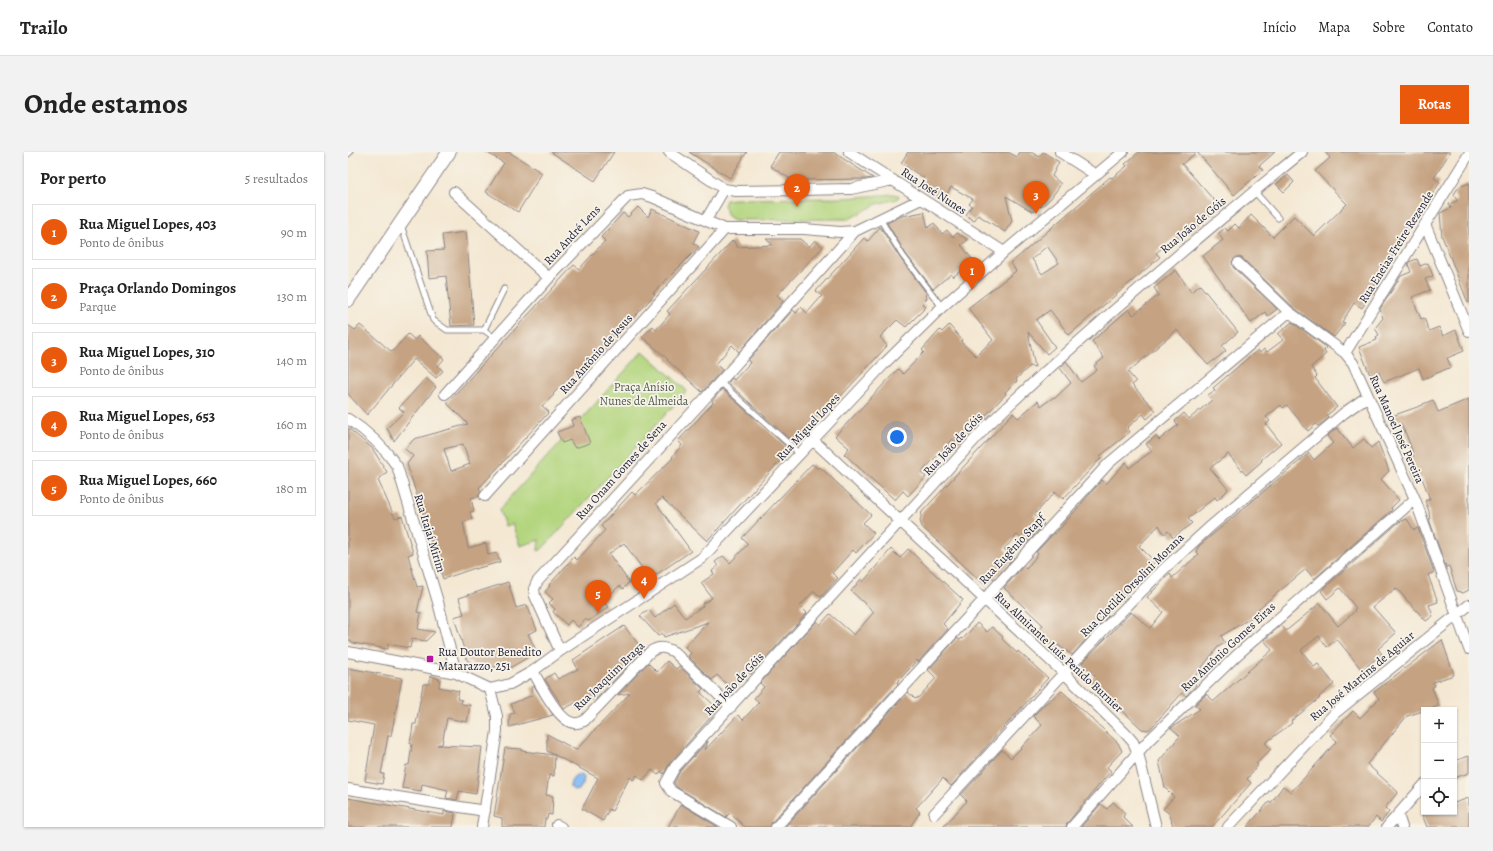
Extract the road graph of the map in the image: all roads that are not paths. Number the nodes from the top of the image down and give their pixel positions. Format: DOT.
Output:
graph roads {
  1 [pos="449,152"];
  2 [pos="669,152"];
  3 [pos="849,152"];
  4 [pos="1060,152"];
  5 [pos="1123,152"];
  6 [pos="1302,152"];
  7 [pos="1469,154"];
  8 [pos="1096,175"];
  9 [pos="893,180"];
  10 [pos="724,189"];
  11 [pos="1254,191"];
  12 [pos="454,192"];
  13 [pos="921,199"];
  14 [pos="1278,218"];
  15 [pos="880,219"];
  16 [pos="706,220"];
  17 [pos="400,223"];
  18 [pos="1425,224"];
  19 [pos="725,229"];
  20 [pos="855,230"];
  21 [pos="1004,252"];
  22 [pos="1238,263"];
  23 [pos="549,278"];
  24 [pos="504,289"];
  25 [pos="348,300"];
  26 [pos="942,307"];
  27 [pos="1289,312"];
  28 [pos="484,330"];
  29 [pos="1469,331"];
  30 [pos="495,338"];
  31 [pos="1345,353"];
  32 [pos="720,382"];
  33 [pos="445,394"];
  34 [pos="1368,396"];
  35 [pos="348,419"];
  36 [pos="814,441"];
  37 [pos="801,455"];
  38 [pos="485,496"];
  39 [pos="1415,499"];
  40 [pos="899,520"];
  41 [pos="984,599"];
  42 [pos="1469,605"];
  43 [pos="1456,613"];
  44 [pos="1469,649"];
  45 [pos="560,651"];
  46 [pos="348,652"];
  47 [pos="533,671"];
  48 [pos="456,673"];
  49 [pos="1064,674"];
  50 [pos="490,689"];
  51 [pos="731,707"];
  52 [pos="1138,753"];
  53 [pos="1421,788"];
  54 [pos="348,789"];
  55 [pos="485,811"];
  56 [pos="934,814"];
  57 [pos="1398,815"];
  58 [pos="482,827"];
  59 [pos="732,827"];
  60 [pos="776,827"];
  61 [pos="1072,827"];
  62 [pos="1156,827"];
  63 [pos="1228,827"];
  64 [pos="1387,827"];
  65 [pos="1402,827"];
  1 -- 17 [label="street"];
  2 -- 10 [label="street"];
  3 -- 9 [label="street, Rua José Nunes"];
  4 -- 8 [label="street"];
  5 -- 8 [label="street, Rua Miguel Lopes"];
  6 -- 11 [label="street, Rua João de Góis"];
  7 -- 18 [label="street, Rua Eneias Freire Rezende"];
  8 -- 21 [label="street, Rua Miguel Lopes"];
  9 -- 10 [label="street"];
  9 -- 13 [label="street, Rua José Nunes"];
  10 -- 16 [label="street"];
  11 -- 14 [label="lane"];
  11 -- 40 [label="street, Rua João de Góis"];
  12 -- 23 [label="street, Rua André Lens"];
  13 -- 15 [label="street"];
  13 -- 21 [label="street, Rua José Nunes"];
  15 -- 20 [label="street"];
  15 -- 26 [label="lane"];
  16 -- 19 [label="street, Rua André Lens"];
  16 -- 23 [label="street, Rua André Lens"];
  17 -- 25 [label="street"];
  17 -- 28 [label="lane"];
  18 -- 29 [label="street"];
  18 -- 31 [label="street, Rua Eneias Freire Rezende"];
  19 -- 20 [label="street"];
  19 -- 38 [label="street, Rua Antônio de Jesus"];
  20 -- 32 [label="street, Rua Onam Gomes de Sena"];
  21 -- 26 [label="street, Rua Miguel Lopes"];
  22 -- 27 [label="street, Rua Manoel José Pereira"];
  23 -- 30 [label="street"];
  24 -- 28 [label="lane"];
  26 -- 36 [label="street, Rua Miguel Lopes"];
  27 -- 31 [label="street, Rua Manoel José Pereira"];
  27 -- 41 [label="street, Rua Eugênio Stapf"];
  28 -- 30 [label="lane"];
  30 -- 33 [label="street"];
  31 -- 34 [label="street, Rua Manoel José Pereira"];
  32 -- 37 [label="lane"];
  32 -- 45 [label="street, Rua Onam Gomes de Sena"];
  34 -- 39 [label="street, Rua Manoel José Pereira"];
  34 -- 49 [label="street, Rua Clotildi Orsolini Morana"];
  35 -- 48 [label="street, Rua Itajaí Mirim"];
  36 -- 37 [label="street, Rua Miguel Lopes"];
  36 -- 40 [label="street, Rua Almirante Luís Penido Burnier"];
  37 -- 45 [label="street, Rua Miguel Lopes"];
  39 -- 43 [label="street, Rua Manoel José Pereira"];
  39 -- 52 [label="street, Rua Antônio Gomes Eiras"];
  40 -- 41 [label="street, Rua Almirante Luís Penido Burnier"];
  40 -- 51 [label="street, Rua João de Góis"];
  41 -- 49 [label="street, Rua Almirante Luís Penido Burnier"];
  41 -- 60 [label="street, Rua Eugênio Stapf"];
  42 -- 43 [label="street, Rua José Martins de Aguiar"];
  43 -- 44 [label="street, Rua Manoel José Pereira"];
  43 -- 63 [label="street, Rua José Martins de Aguiar"];
  45 -- 47 [label="street, Rua Miguel Lopes"];
  46 -- 48 [label="street"];
  47 -- 50 [label="street, Rua Miguel Lopes"];
  47 -- 51 [label="street, Rua Joaquim Braga"];
  48 -- 50 [label="street"];
  49 -- 52 [label="street, Rua Almirante Luís Penido Burnier"];
  49 -- 56 [label="street, Rua Clotildi Orsolini Morana"];
  50 -- 55 [label="street"];
  51 -- 59 [label="street, Rua João de Góis"];
  52 -- 61 [label="street, Rua Antônio Gomes Eiras"];
  52 -- 62 [label="street, Rua Almirante Luís Penido Burnier"];
  53 -- 57 [label="street"];
  54 -- 55 [label="street"];
  55 -- 58 [label="street"];
  57 -- 64 [label="street"];
  57 -- 65 [label="street"];
}
